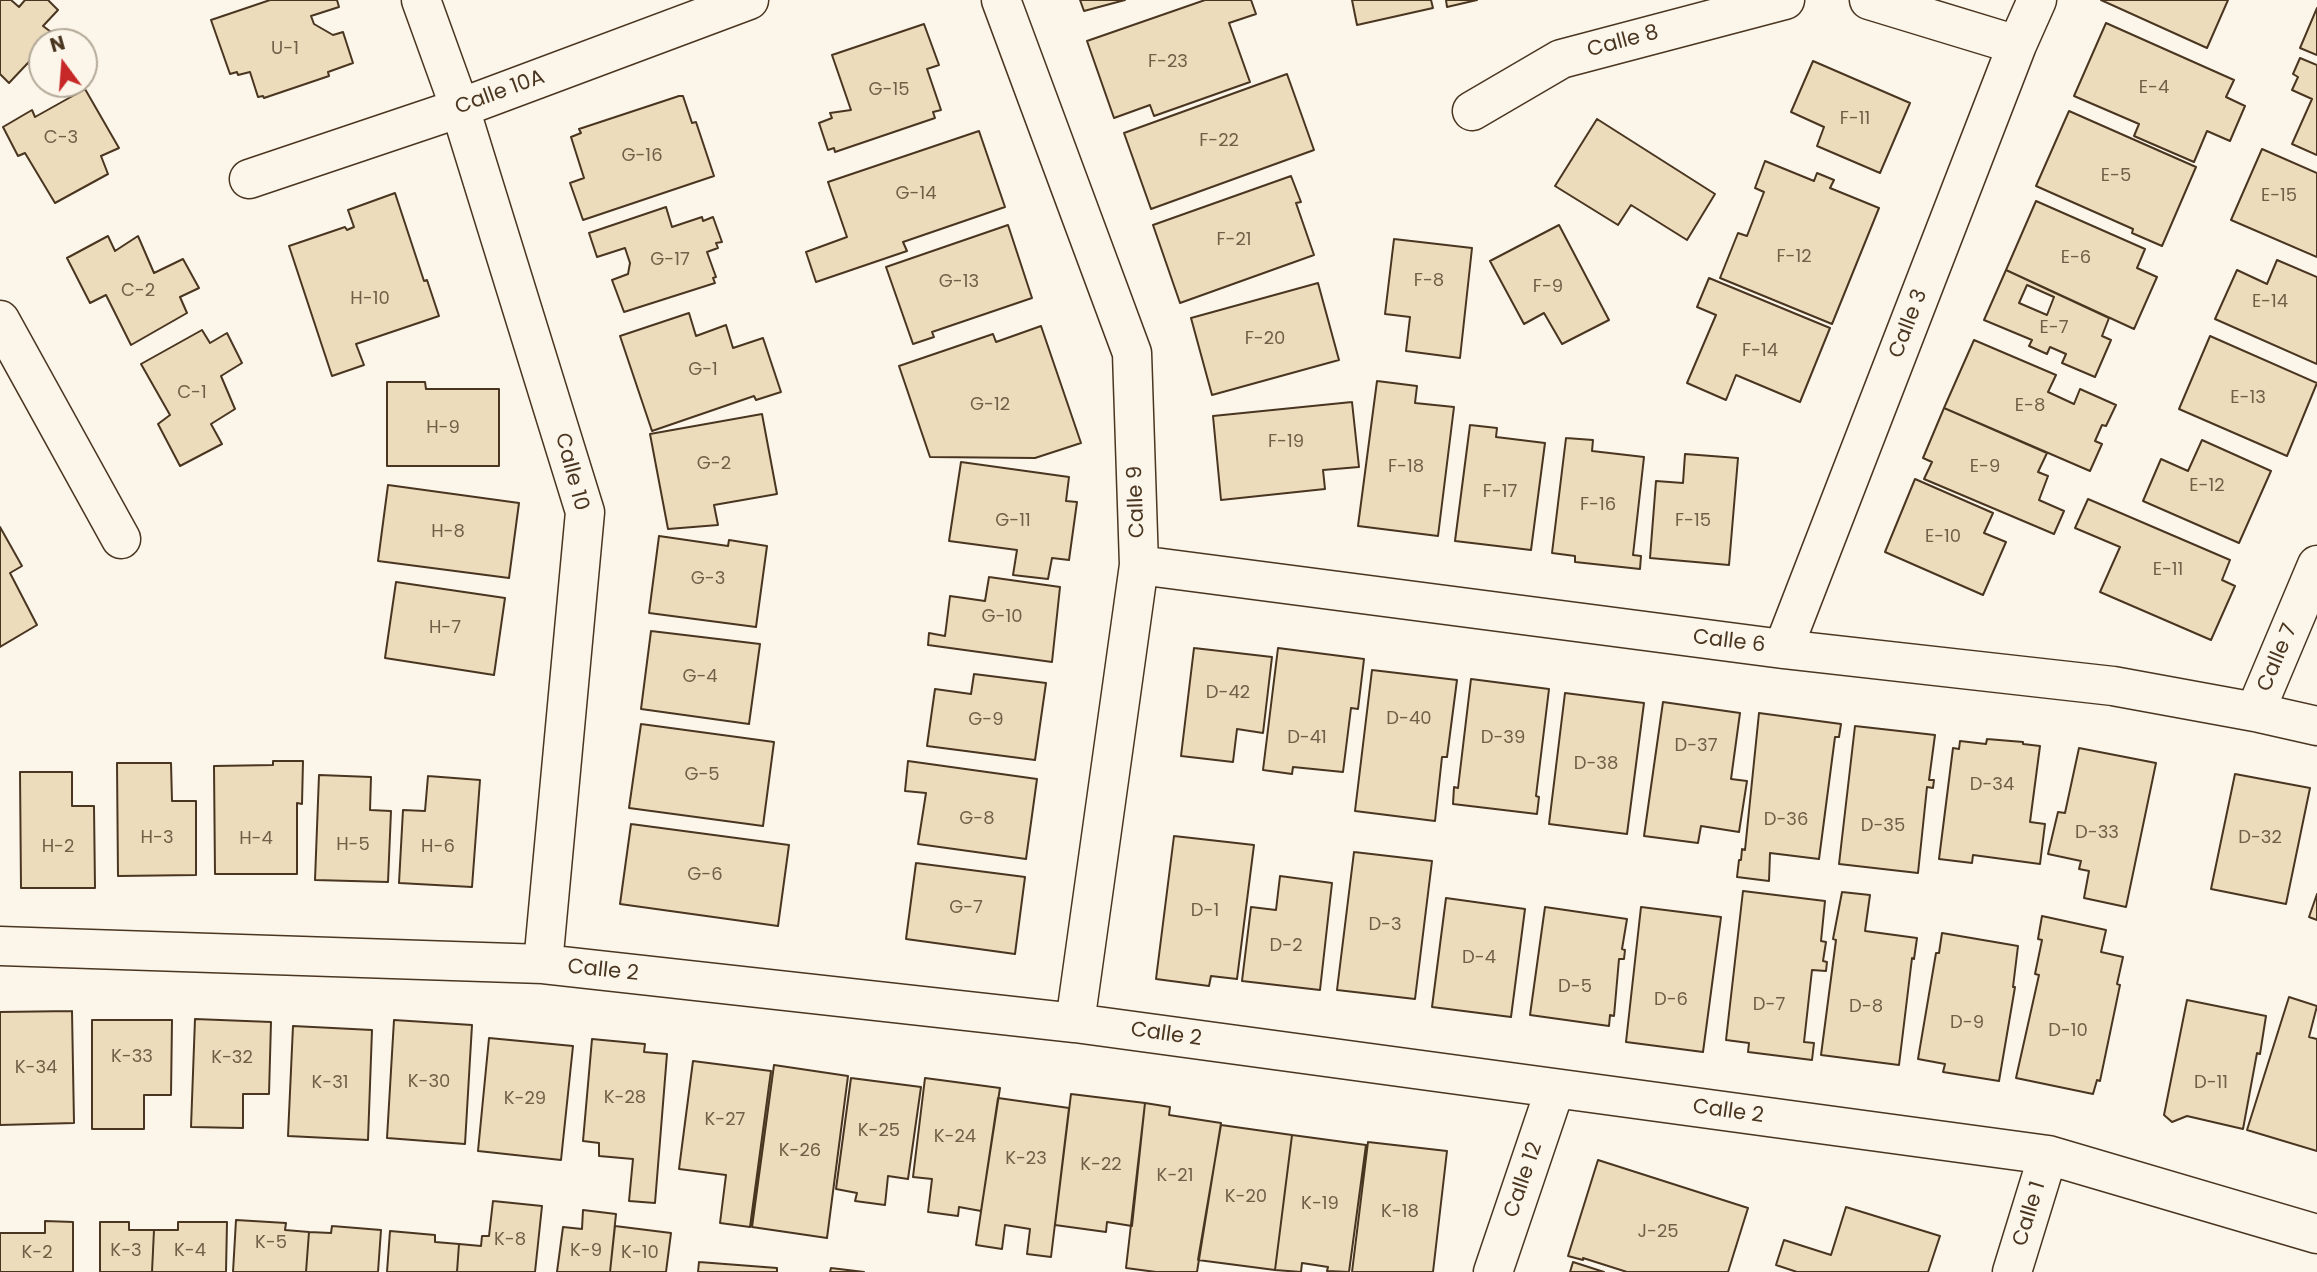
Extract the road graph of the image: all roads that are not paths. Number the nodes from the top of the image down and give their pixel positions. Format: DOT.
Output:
graph roads {
  1 [pos="421,0"];
  2 [pos="749,0"];
  3 [pos="1001,0"];
  4 [pos="1784,0"];
  5 [pos="1870,0"];
  6 [pos="2037,0"];
  7 [pos="2017,45"];
  8 [pos="460,108"];
  9 [pos="1472,111"];
  10 [pos="249,179"];
  11 [pos="0,320"];
  12 [pos="121,539"];
  13 [pos="1139,565"];
  14 [pos="2317,565"];
  15 [pos="1783,649"];
  16 [pos="2255,712"];
  17 [pos="2317,726"];
  18 [pos="0,946"];
  19 [pos="543,964"];
  20 [pos="1075,1023"];
  21 [pos="1555,1089"];
  22 [pos="2048,1156"];
  23 [pos="2317,1234"];
  24 [pos="1493,1272"];
  25 [pos="2012,1272"];
  1 -- 8 [label="street, Calle 10"];
  2 -- 8 [label="street, Calle 10A"];
  3 -- 13 [label="street, Calle 9"];
  4 -- 9 [label="street, Calle 8"];
  5 -- 7 [label="street"];
  6 -- 7 [label="street, Calle 3"];
  7 -- 15 [label="street, Calle 3"];
  8 -- 10 [label="street, Calle 10A"];
  8 -- 19 [label="street, Calle 10"];
  11 -- 12 [label="street"];
  13 -- 15 [label="street, Calle 6"];
  13 -- 20 [label="street, Calle 9"];
  14 -- 16 [label="street, Calle 7"];
  15 -- 16 [label="street, Calle 6"];
  16 -- 17 [label="street, Calle 6"];
  18 -- 19 [label="street, Calle 2"];
  19 -- 20 [label="street, Calle 2"];
  20 -- 21 [label="street, Calle 2"];
  21 -- 22 [label="street, Calle 2"];
  21 -- 24 [label="street, Calle 12"];
  22 -- 23 [label="street, Calle 2"];
  22 -- 25 [label="street, Calle 1"];
}
